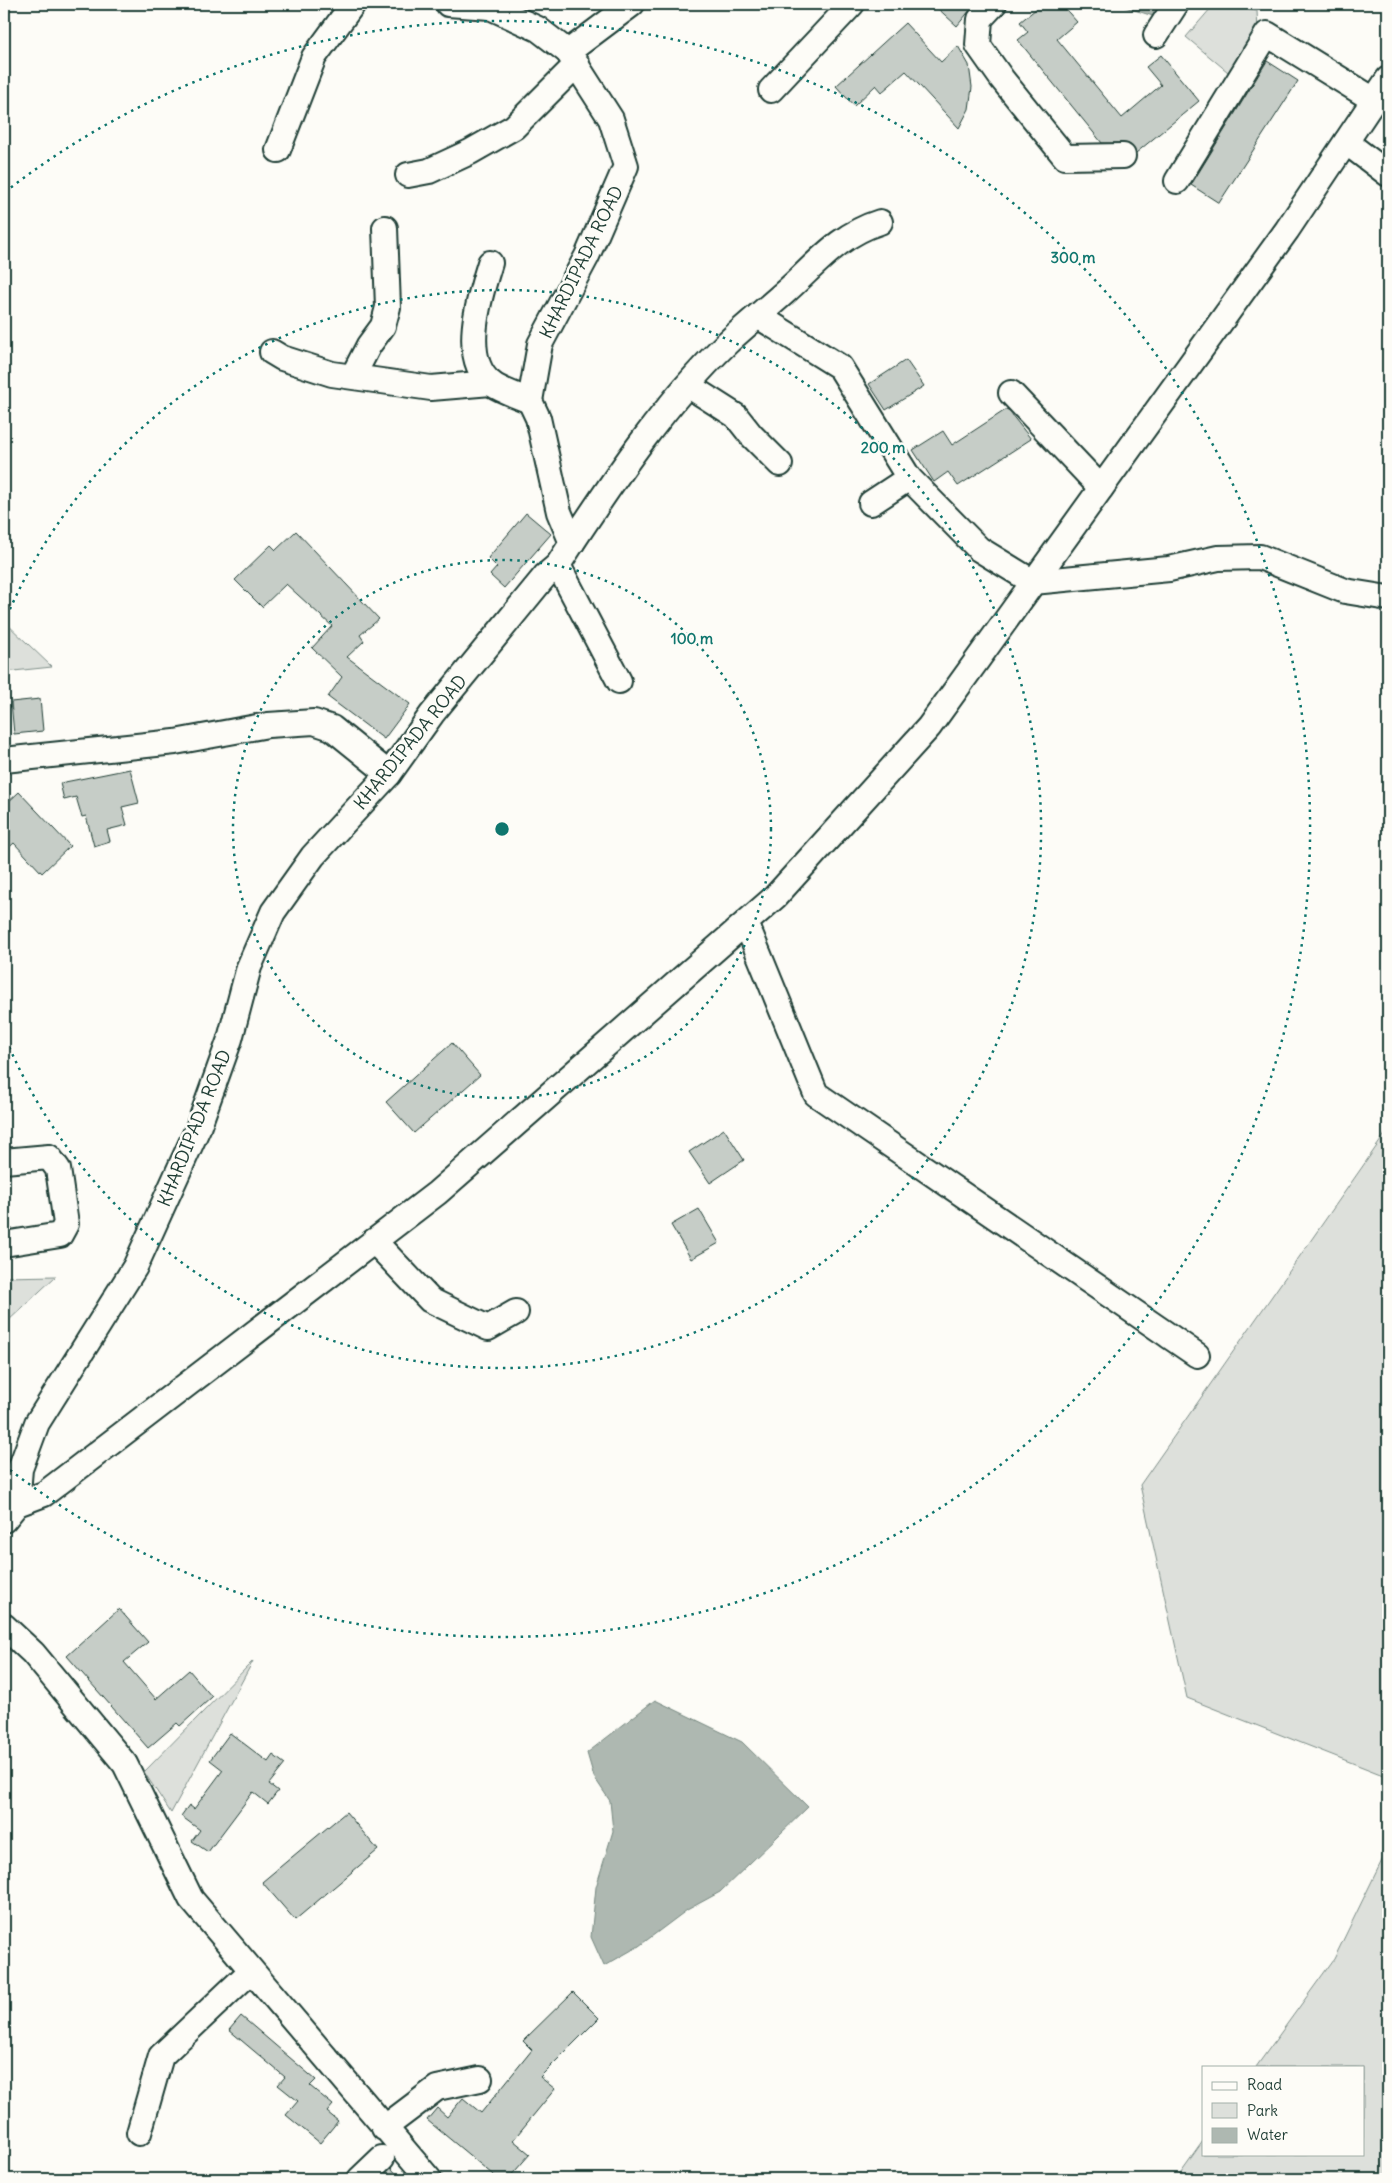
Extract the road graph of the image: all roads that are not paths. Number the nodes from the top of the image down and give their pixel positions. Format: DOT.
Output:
graph roads {
  1 [pos="353,4"];
  2 [pos="448,4"];
  3 [pos="632,4"];
  4 [pos="852,4"];
  5 [pos="994,4"];
  6 [pos="1176,4"];
  7 [pos="1156,35"];
  8 [pos="573,58"];
  9 [pos="1388,78"];
  10 [pos="771,90"];
  11 [pos="1374,100"];
  12 [pos="1346,142"];
  13 [pos="278,150"];
  14 [pos="1123,156"];
  15 [pos="1388,174"];
  16 [pos="408,175"];
  17 [pos="1177,181"];
  18 [pos="880,222"];
  19 [pos="385,228"];
  20 [pos="490,263"];
  21 [pos="758,316"];
  22 [pos="272,352"];
  23 [pos="353,376"];
  24 [pos="491,383"];
  25 [pos="689,386"];
  26 [pos="1011,393"];
  27 [pos="530,401"];
  28 [pos="780,464"];
  29 [pos="909,478"];
  30 [pos="1101,488"];
  31 [pos="871,502"];
  32 [pos="572,544"];
  33 [pos="558,565"];
  34 [pos="1033,582"];
  35 [pos="1388,598"];
  36 [pos="619,681"];
  37 [pos="4,760"];
  38 [pos="389,774"];
  39 [pos="746,923"];
  40 [pos="4,1161"];
  41 [pos="374,1241"];
  42 [pos="4,1244"];
  43 [pos="516,1312"];
  44 [pos="1169,1336"];
  45 [pos="10,1512"];
  46 [pos="4,1626"];
  47 [pos="251,1971"];
  48 [pos="480,2079"];
  49 [pos="384,2128"];
  50 [pos="139,2133"];
  51 [pos="382,2158"];
  52 [pos="360,2179"];
  53 [pos="429,2179"];
  1 -- 13 [label="street"];
  2 -- 8 [label="street"];
  3 -- 8 [label="street"];
  4 -- 10 [label="street"];
  5 -- 14 [label="street"];
  6 -- 7 [label="street"];
  8 -- 16 [label="street"];
  8 -- 27 [label="street, KHARDIPADA ROAD"];
  9 -- 11 [label="street"];
  11 -- 12 [label="street"];
  11 -- 17 [label="street"];
  12 -- 15 [label="street"];
  12 -- 30 [label="street"];
  18 -- 21 [label="street, KHARDIPADA ROAD"];
  19 -- 23 [label="street"];
  20 -- 24 [label="street"];
  21 -- 25 [label="street, KHARDIPADA ROAD"];
  21 -- 29 [label="street"];
  22 -- 23 [label="street"];
  23 -- 24 [label="street"];
  24 -- 27 [label="street"];
  25 -- 28 [label="street"];
  25 -- 32 [label="street, KHARDIPADA ROAD"];
  26 -- 30 [label="street"];
  27 -- 32 [label="street"];
  29 -- 31 [label="street"];
  29 -- 34 [label="street"];
  30 -- 34 [label="street"];
  32 -- 33 [label="street, KHARDIPADA ROAD"];
  33 -- 36 [label="street"];
  33 -- 38 [label="street, KHARDIPADA ROAD"];
  34 -- 35 [label="street"];
  34 -- 39 [label="street"];
  37 -- 38 [label="street"];
  38 -- 45 [label="street, KHARDIPADA ROAD"];
  39 -- 41 [label="street"];
  39 -- 44 [label="street"];
  40 -- 42 [label="street"];
  41 -- 43 [label="street"];
  41 -- 45 [label="street"];
  46 -- 47 [label="street"];
  47 -- 49 [label="street"];
  47 -- 50 [label="street"];
  48 -- 49 [label="street"];
  49 -- 53 [label="street"];
  51 -- 52 [label="street"];
}
